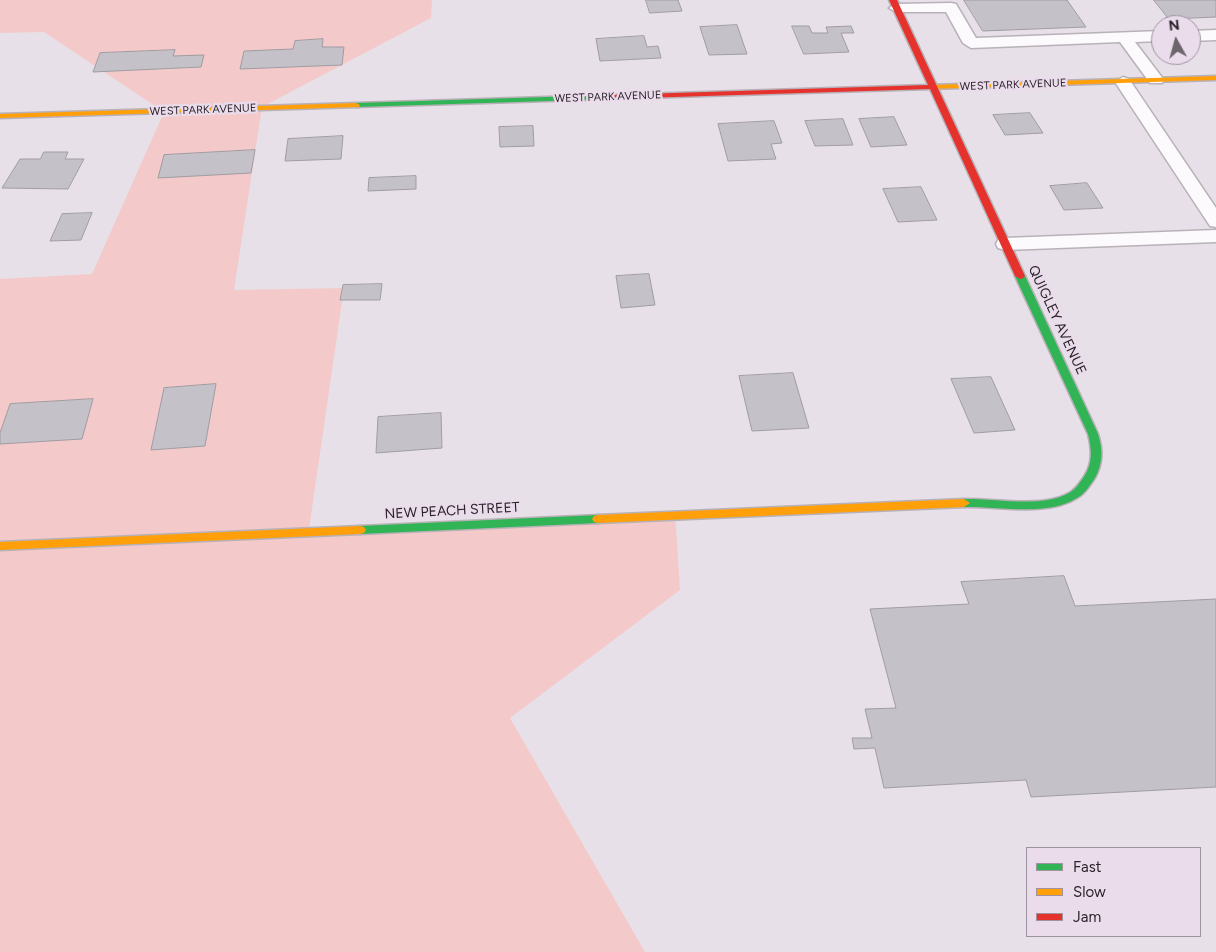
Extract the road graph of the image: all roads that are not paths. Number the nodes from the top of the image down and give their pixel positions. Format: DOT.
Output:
graph roads {
  1 [pos="894,4"];
  2 [pos="1216,35"];
  3 [pos="1201,36"];
  4 [pos="1151,37"];
  5 [pos="1124,38"];
  6 [pos="1216,78"];
  7 [pos="1156,80"];
  8 [pos="1123,82"];
  9 [pos="933,88"];
  10 [pos="0,116"];
  11 [pos="1216,222"];
  12 [pos="1216,236"];
  13 [pos="1005,244"];
  14 [pos="905,506"];
  15 [pos="0,546"];
  1 -- 5 [label="lane"];
  1 -- 9 [label="street, QUIGLEY AVENUE"];
  2 -- 3 [label="lane"];
  4 -- 5 [label="lane"];
  5 -- 7 [label="lane"];
  6 -- 7 [label="street, WEST PARK AVENUE"];
  7 -- 8 [label="street, WEST PARK AVENUE"];
  8 -- 9 [label="street, WEST PARK AVENUE"];
  8 -- 11 [label="lane"];
  9 -- 10 [label="street, WEST PARK AVENUE"];
  9 -- 13 [label="street, QUIGLEY AVENUE"];
  12 -- 13 [label="lane"];
  13 -- 14 [label="street, QUIGLEY AVENUE"];
  14 -- 15 [label="street, NEW PEACH STREET"];
}
